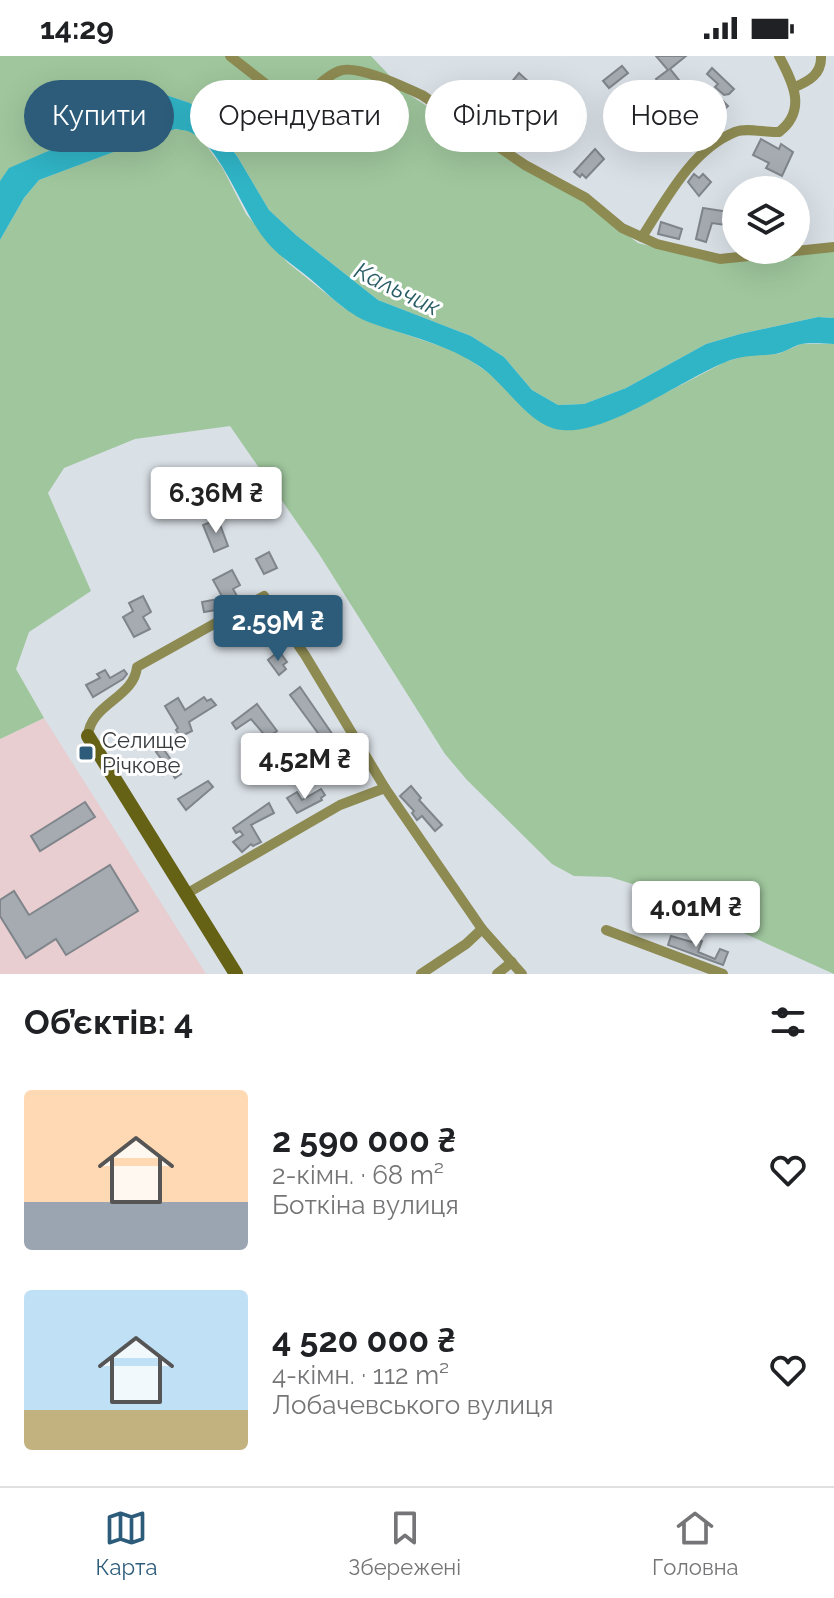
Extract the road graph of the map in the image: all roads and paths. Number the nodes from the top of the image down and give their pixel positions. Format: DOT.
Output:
graph roads {
  1 [pos="230,56"];
  2 [pos="779,56"];
  3 [pos="821,56"];
  4 [pos="795,87"];
  5 [pos="642,237"];
  6 [pos="834,247"];
  7 [pos="88,736"];
  8 [pos="385,788"];
  9 [pos="186,894"];
  10 [pos="482,929"];
  11 [pos="606,930"];
  12 [pos="512,962"];
  13 [pos="236,974"];
  14 [pos="421,974"];
  15 [pos="497,974"];
  16 [pos="522,974"];
  17 [pos="723,974"];
  1 -- 5 [label="street"];
  2 -- 4 [label="street"];
  3 -- 4 [label="street"];
  4 -- 5 [label="street"];
  5 -- 6 [label="street"];
  7 -- 8 [label="street"];
  7 -- 9 [label="street"];
  8 -- 9 [label="street"];
  8 -- 10 [label="street"];
  9 -- 13 [label="street"];
  10 -- 12 [label="street"];
  10 -- 14 [label="street"];
  11 -- 17 [label="street"];
  12 -- 15 [label="street"];
  12 -- 16 [label="street"];
}
